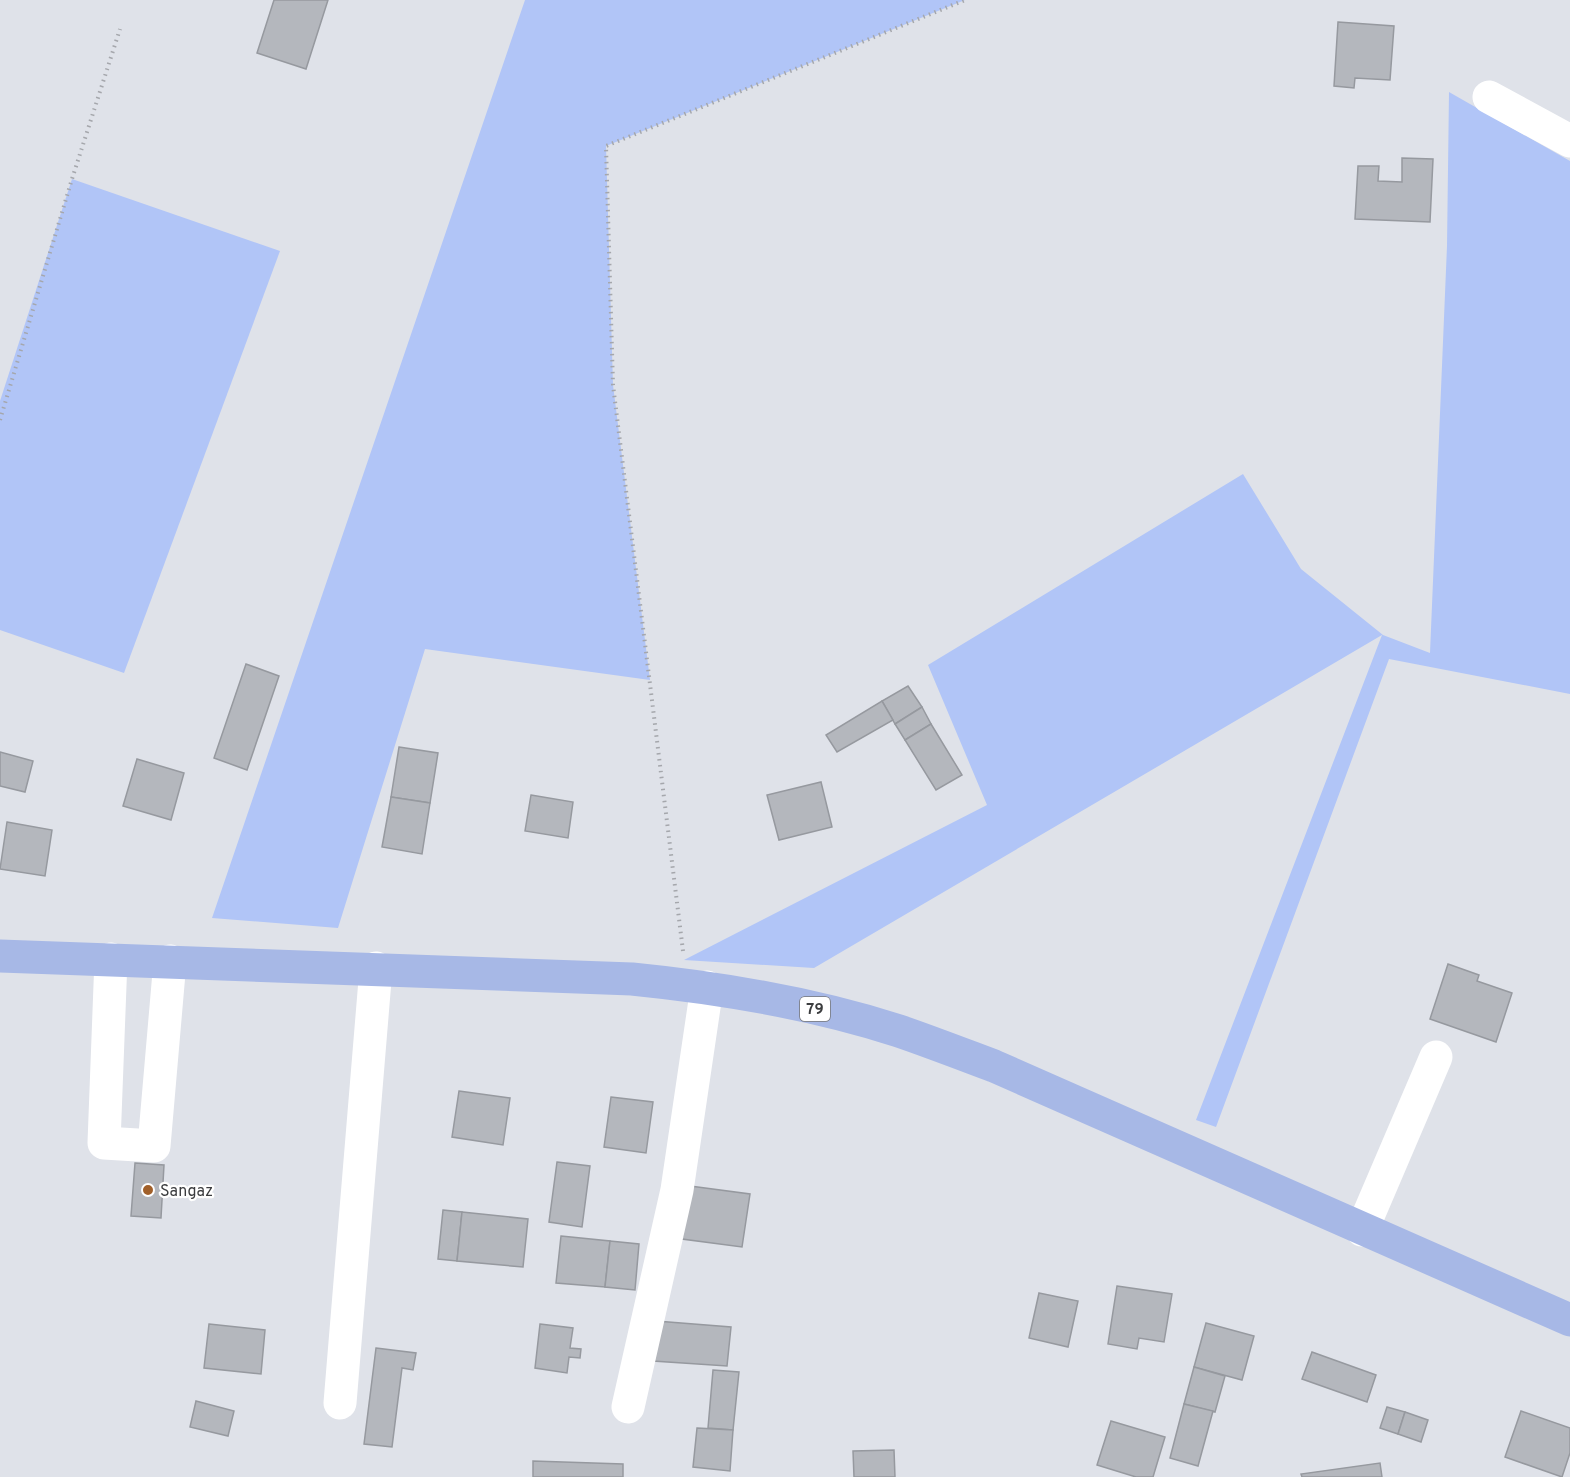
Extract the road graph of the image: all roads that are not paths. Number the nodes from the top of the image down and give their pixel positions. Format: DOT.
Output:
graph roads {
  1 [pos="1489,97"];
  2 [pos="1570,141"];
  3 [pos="0,956"];
  4 [pos="111,959"];
  5 [pos="170,960"];
  6 [pos="376,968"];
  7 [pos="697,985"];
  8 [pos="1436,1057"];
  9 [pos="1362,1230"];
  10 [pos="1570,1320"];
  11 [pos="340,1402"];
  12 [pos="628,1407"];
  1 -- 2 [label="street"];
  3 -- 4 [label="main road, 79"];
  4 -- 5 [label="main road, 79"];
  4 -- 5 [label="street"];
  5 -- 6 [label="main road, 79"];
  6 -- 7 [label="main road, 79"];
  6 -- 11 [label="street"];
  7 -- 9 [label="main road, 79"];
  7 -- 12 [label="street"];
  8 -- 9 [label="street"];
  9 -- 10 [label="main road, 79"];
}
